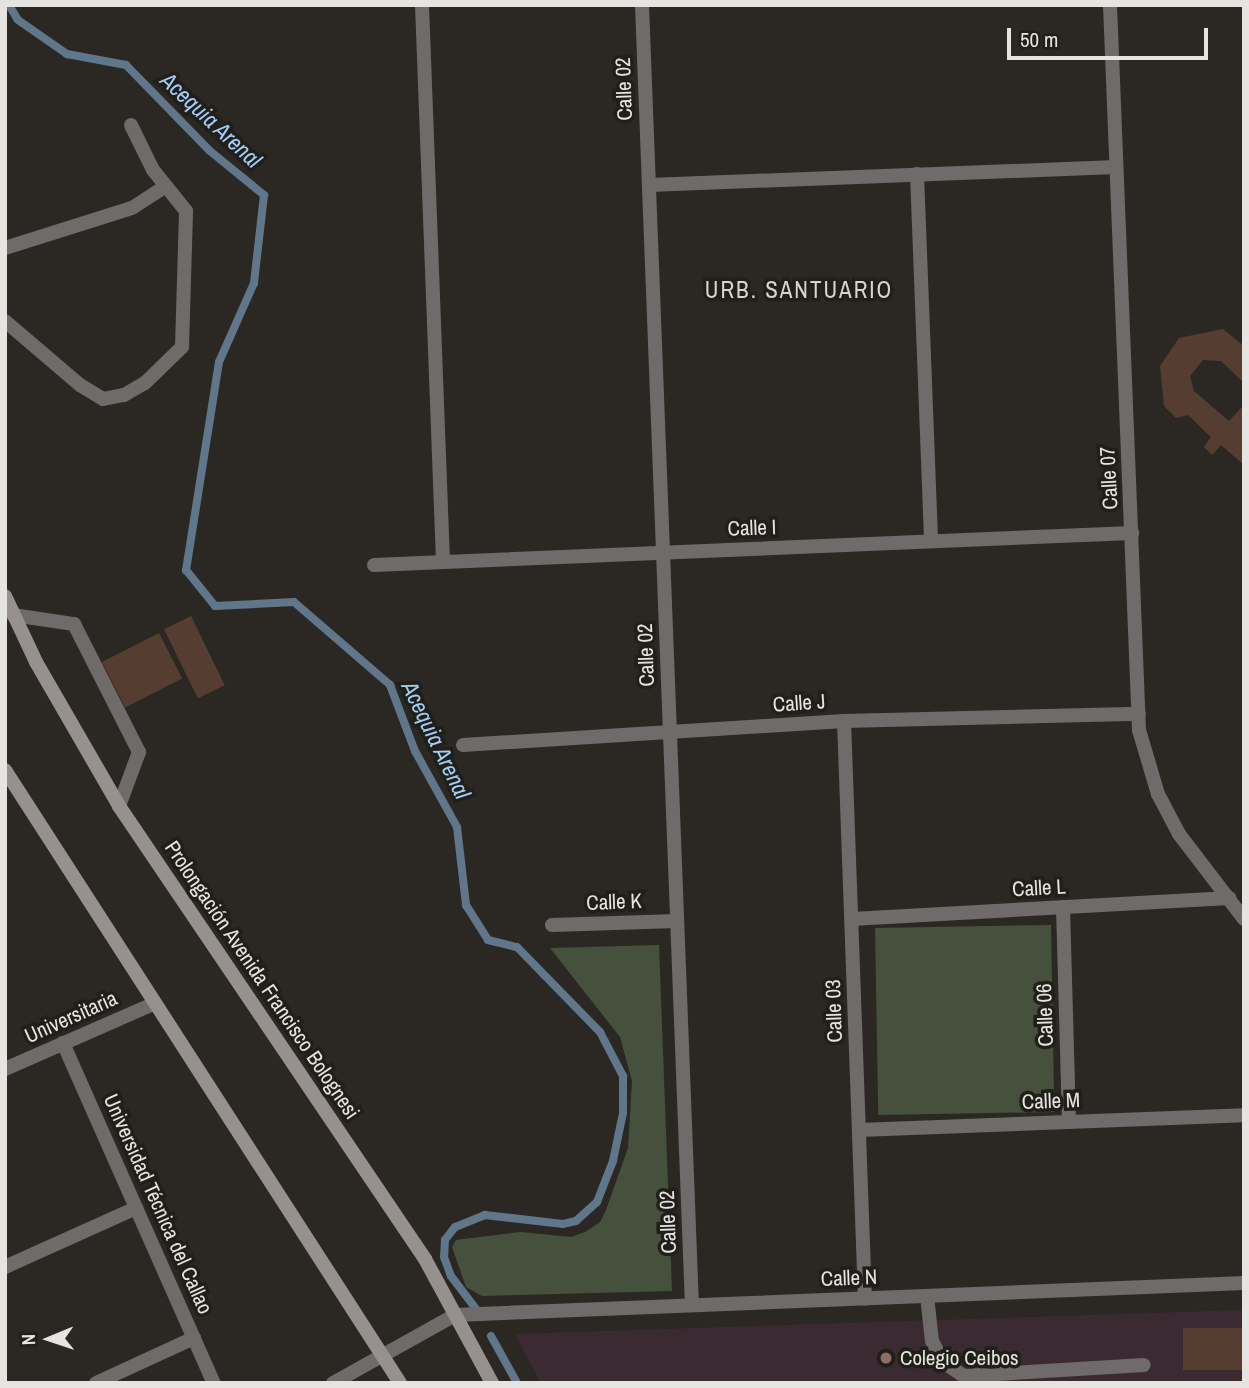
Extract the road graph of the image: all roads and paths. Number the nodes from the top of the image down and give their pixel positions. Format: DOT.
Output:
graph roads {
  1 [pos="422,5"];
  2 [pos="642,5"];
  3 [pos="1110,5"];
  4 [pos="131,125"];
  5 [pos="1116,167"];
  6 [pos="917,174"];
  7 [pos="649,185"];
  8 [pos="164,187"];
  9 [pos="5,248"];
  10 [pos="5,321"];
  11 [pos="1132,533"];
  12 [pos="931,541"];
  13 [pos="663,553"];
  14 [pos="443,562"];
  15 [pos="374,565"];
  16 [pos="5,596"];
  17 [pos="13,615"];
  18 [pos="1139,713"];
  19 [pos="844,721"];
  20 [pos="670,732"];
  21 [pos="463,745"];
  22 [pos="5,770"];
  23 [pos="119,806"];
  24 [pos="1229,898"];
  25 [pos="1063,907"];
  26 [pos="852,919"];
  27 [pos="1244,919"];
  28 [pos="677,921"];
  29 [pos="552,925"];
  30 [pos="155,1003"];
  31 [pos="63,1043"];
  32 [pos="5,1069"];
  33 [pos="1244,1115"];
  34 [pos="1069,1122"];
  35 [pos="859,1130"];
  36 [pos="136,1208"];
  37 [pos="5,1267"];
  38 [pos="1244,1283"];
  39 [pos="927,1296"];
  40 [pos="865,1299"];
  41 [pos="692,1304"];
  42 [pos="455,1315"];
  43 [pos="194,1338"];
  44 [pos="384,1354"];
  45 [pos="1144,1365"];
  46 [pos="96,1383"];
  47 [pos="214,1383"];
  48 [pos="333,1383"];
  49 [pos="400,1383"];
  50 [pos="492,1383"];
  1 -- 14 [label="street"];
  2 -- 7 [label="street, Calle 02"];
  3 -- 5 [label="street, Calle 07"];
  4 -- 8 [label="street"];
  5 -- 6 [label="street"];
  5 -- 11 [label="street, Calle 07"];
  6 -- 7 [label="street"];
  6 -- 12 [label="street"];
  7 -- 13 [label="street, Calle 02"];
  8 -- 9 [label="street"];
  8 -- 10 [label="street"];
  11 -- 12 [label="street, Calle I"];
  11 -- 18 [label="street, Calle 07"];
  12 -- 13 [label="street, Calle I"];
  13 -- 14 [label="street, Calle I"];
  13 -- 20 [label="street, Calle 02"];
  14 -- 15 [label="street, Calle I"];
  16 -- 17 [label="main road, Prolongación Avenida Francisco Bolognesi"];
  17 -- 23 [label="main road, Prolongación Avenida Francisco Bolognesi"];
  17 -- 23 [label="street"];
  18 -- 19 [label="street, Calle J"];
  18 -- 24 [label="street, Calle 07"];
  19 -- 20 [label="street, Calle J"];
  19 -- 26 [label="street, Calle 03"];
  20 -- 21 [label="street, Calle J"];
  20 -- 28 [label="street, Calle 02"];
  22 -- 30 [label="main road"];
  23 -- 42 [label="main road, Prolongación Avenida Francisco Bolognesi"];
  24 -- 25 [label="street, Calle L"];
  24 -- 27 [label="street, Calle 07"];
  25 -- 26 [label="street, Calle L"];
  25 -- 34 [label="street, Calle 06"];
  26 -- 35 [label="street, Calle 03"];
  28 -- 29 [label="street, Calle K"];
  28 -- 41 [label="street, Calle 02"];
  30 -- 31 [label="street, Universitaria"];
  30 -- 44 [label="main road"];
  31 -- 32 [label="street, Universitaria"];
  31 -- 36 [label="street, Universidad Técnica del Callao"];
  33 -- 34 [label="street, Calle M"];
  34 -- 35 [label="street, Calle M"];
  35 -- 40 [label="street, Calle 03"];
  36 -- 37 [label="street"];
  36 -- 43 [label="street, Universidad Técnica del Callao"];
  38 -- 39 [label="street, Calle N"];
  39 -- 40 [label="street, Calle N"];
  39 -- 45 [label="street"];
  40 -- 41 [label="street, Calle N"];
  41 -- 42 [label="street, Calle N"];
  42 -- 44 [label="street"];
  42 -- 50 [label="main road, Prolongación Avenida Francisco Bolognesi"];
  43 -- 46 [label="street"];
  43 -- 47 [label="street, Universidad Técnica del Callao"];
  44 -- 48 [label="street"];
  44 -- 49 [label="main road"];
}
